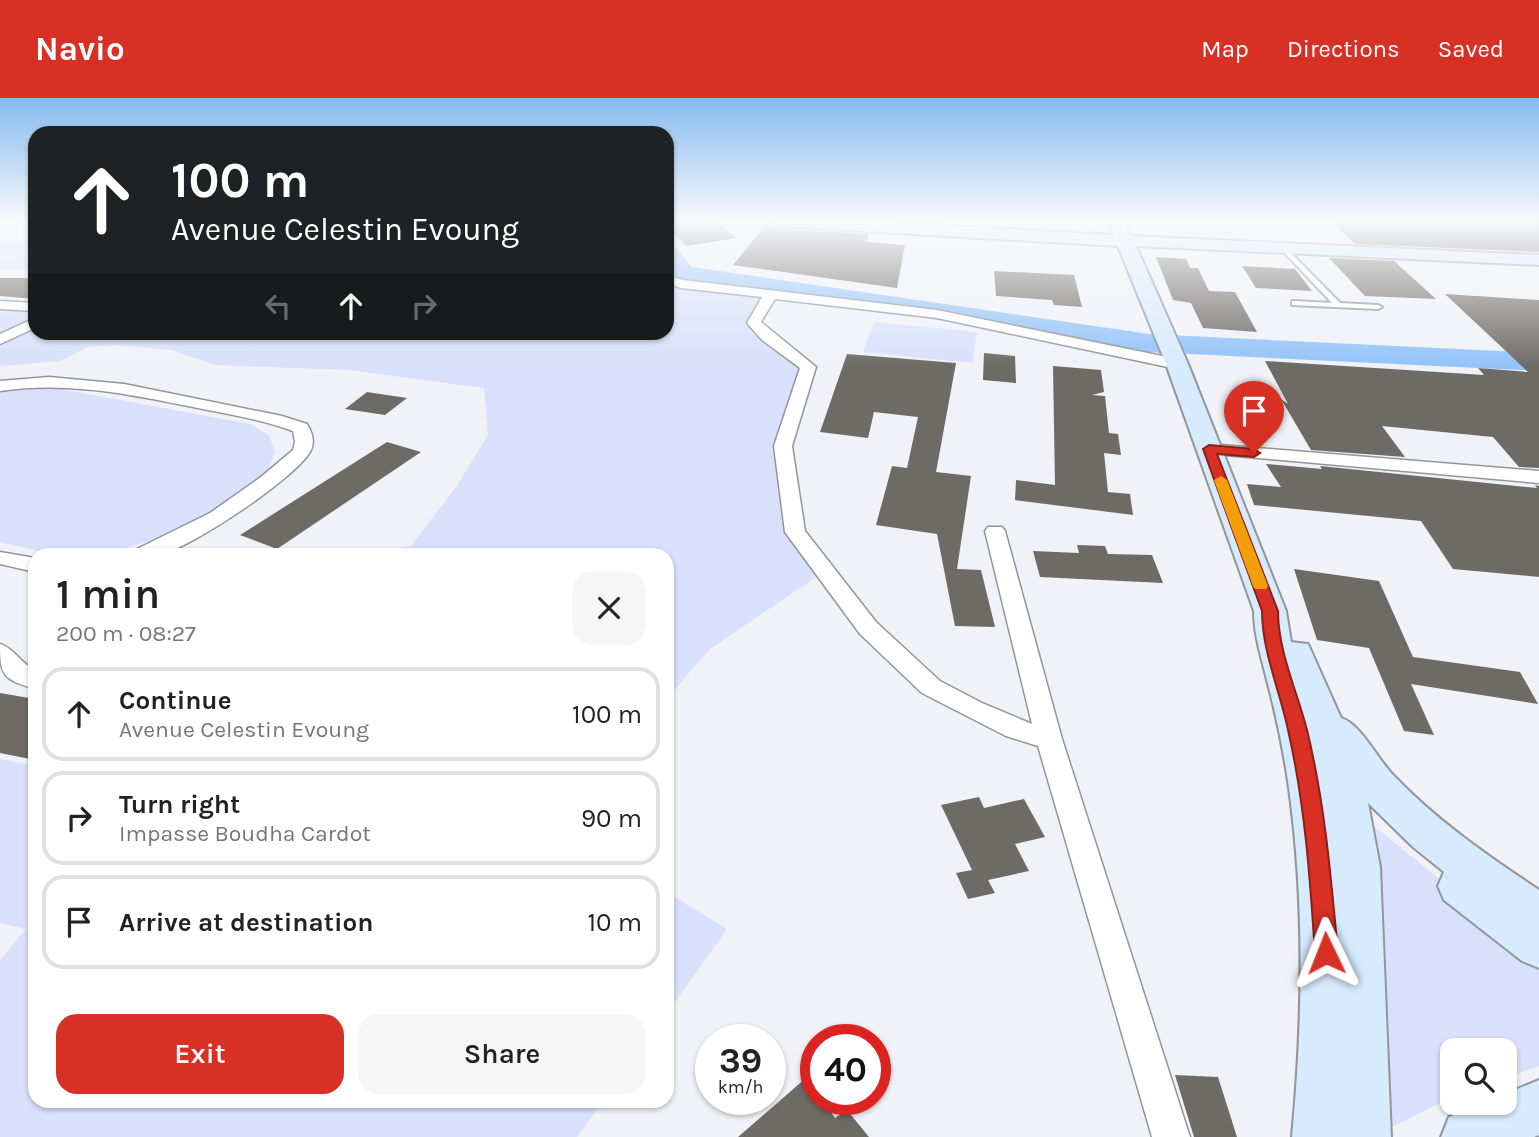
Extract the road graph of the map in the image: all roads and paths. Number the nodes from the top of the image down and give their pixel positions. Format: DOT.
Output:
graph roads {
  1 [pos="1137,269"];
  2 [pos="1304,269"];
  3 [pos="674,280"];
  4 [pos="771,294"];
  5 [pos="1295,303"];
  6 [pos="0,305"];
  7 [pos="1338,305"];
  8 [pos="28,307"];
  9 [pos="1378,307"];
  10 [pos="28,326"];
  11 [pos="0,340"];
  12 [pos="1175,359"];
  13 [pos="0,386"];
  14 [pos="1209,449"];
  15 [pos="1539,477"];
  16 [pos="995,531"];
  17 [pos="156,548"];
  18 [pos="0,558"];
  19 [pos="28,564"];
  20 [pos="0,652"];
  21 [pos="28,676"];
  22 [pos="1304,709"];
  23 [pos="1049,739"];
  24 [pos="1345,787"];
  25 [pos="1539,916"];
  26 [pos="1539,945"];
  27 [pos="1539,1107"];
  28 [pos="1171,1137"];
  29 [pos="1320,1137"];
  30 [pos="1363,1137"];
  31 [pos="1469,1137"];
  1 -- 12 [label="street"];
  2 -- 7 [label="lane"];
  3 -- 4 [label="street"];
  4 -- 12 [label="street"];
  4 -- 23 [label="street"];
  5 -- 7 [label="lane"];
  6 -- 8 [label="street"];
  7 -- 9 [label="lane"];
  10 -- 11 [label="street"];
  12 -- 14 [label="street"];
  13 -- 17 [label="street"];
  14 -- 15 [label="street"];
  14 -- 22 [label="street"];
  16 -- 23 [label="street"];
  18 -- 19 [label="street"];
  20 -- 21 [label="street"];
  22 -- 24 [label="street"];
  22 -- 25 [label="street"];
  22 -- 29 [label="street"];
  23 -- 28 [label="street"];
  24 -- 26 [label="street"];
  24 -- 30 [label="street"];
  27 -- 31 [label="street"];
}
